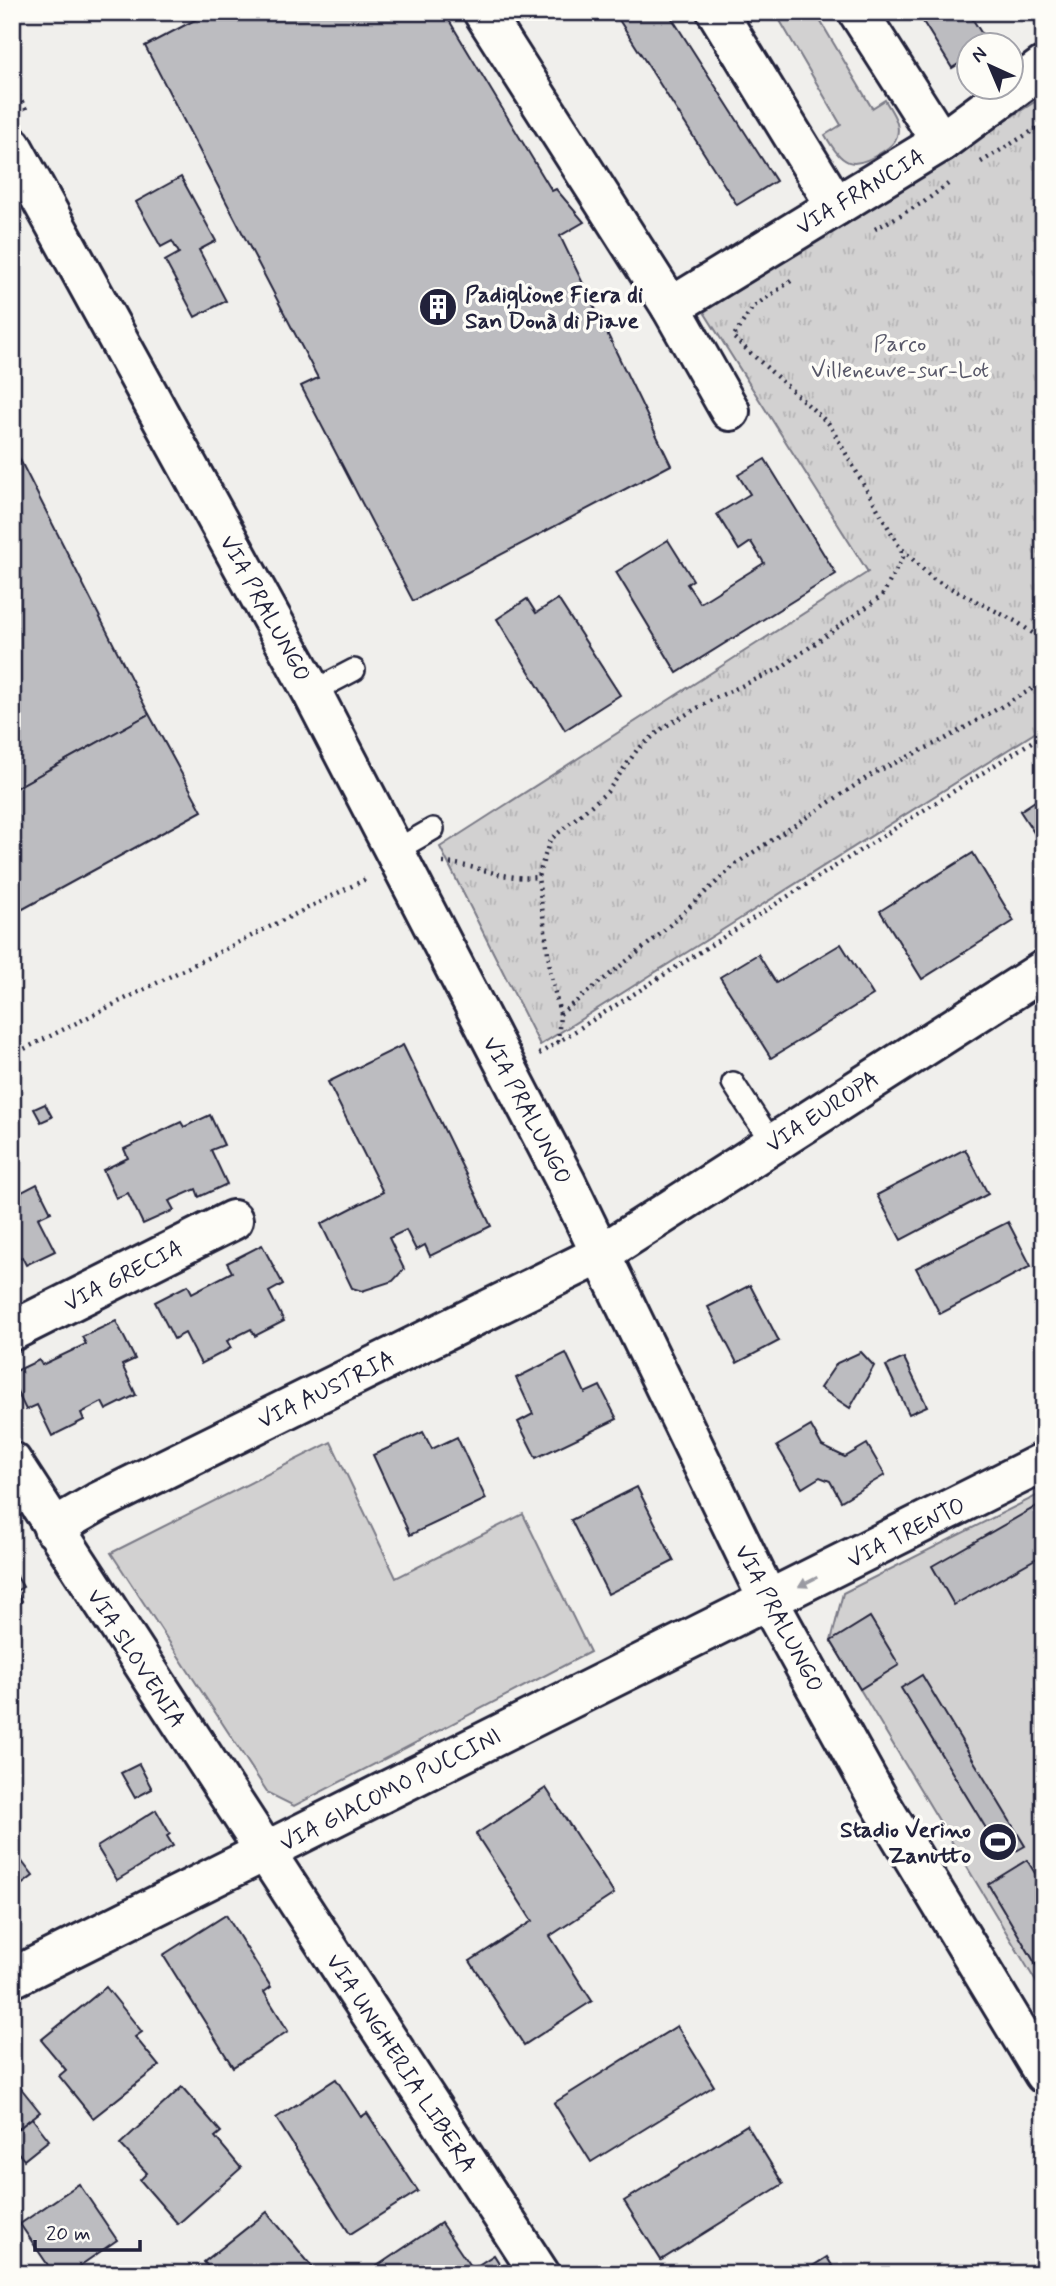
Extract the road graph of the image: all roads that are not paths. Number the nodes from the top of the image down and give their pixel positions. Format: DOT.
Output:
graph roads {
  1 [pos="483,12"];
  2 [pos="717,12"];
  3 [pos="858,12"];
  4 [pos="1044,66"];
  5 [pos="941,142"];
  6 [pos="12,146"];
  7 [pos="836,206"];
  8 [pos="671,307"];
  9 [pos="730,411"];
  10 [pos="354,670"];
  11 [pos="312,692"];
  12 [pos="433,829"];
  13 [pos="396,857"];
  14 [pos="1044,970"];
  15 [pos="733,1083"];
  16 [pos="772,1143"];
  17 [pos="233,1220"];
  18 [pos="601,1254"];
  19 [pos="12,1331"];
  20 [pos="12,1462"];
  21 [pos="1044,1462"];
  22 [pos="53,1528"];
  23 [pos="769,1602"];
  24 [pos="265,1852"];
  25 [pos="12,1978"];
  26 [pos="1044,2074"];
  27 [pos="540,2274"];
  1 -- 8 [label="street"];
  2 -- 7 [label="street"];
  3 -- 5 [label="street"];
  4 -- 5 [label="street, VIA FRANCIA"];
  5 -- 7 [label="street, VIA FRANCIA"];
  6 -- 11 [label="street, VIA PRALUNGO"];
  7 -- 8 [label="street, VIA FRANCIA"];
  8 -- 9 [label="street"];
  10 -- 11 [label="lane"];
  11 -- 13 [label="street, VIA PRALUNGO"];
  12 -- 13 [label="lane"];
  13 -- 18 [label="street, VIA PRALUNGO"];
  14 -- 16 [label="street, VIA EUROPA"];
  15 -- 16 [label="lane"];
  16 -- 18 [label="street, VIA EUROPA"];
  17 -- 19 [label="street, VIA GRECIA"];
  18 -- 22 [label="street, VIA AUSTRIA"];
  18 -- 23 [label="street, VIA PRALUNGO"];
  20 -- 22 [label="street, VIA SLOVENIA"];
  21 -- 23 [label="street, VIA TRENTO, one-way"];
  22 -- 24 [label="street, VIA SLOVENIA"];
  23 -- 24 [label="street, VIA GIACOMO PUCCINI"];
  23 -- 26 [label="street, VIA PRALUNGO"];
  24 -- 25 [label="street, VIA GIACOMO PUCCINI"];
  24 -- 27 [label="street, VIA UNGHERIA LIBERA"];
}
